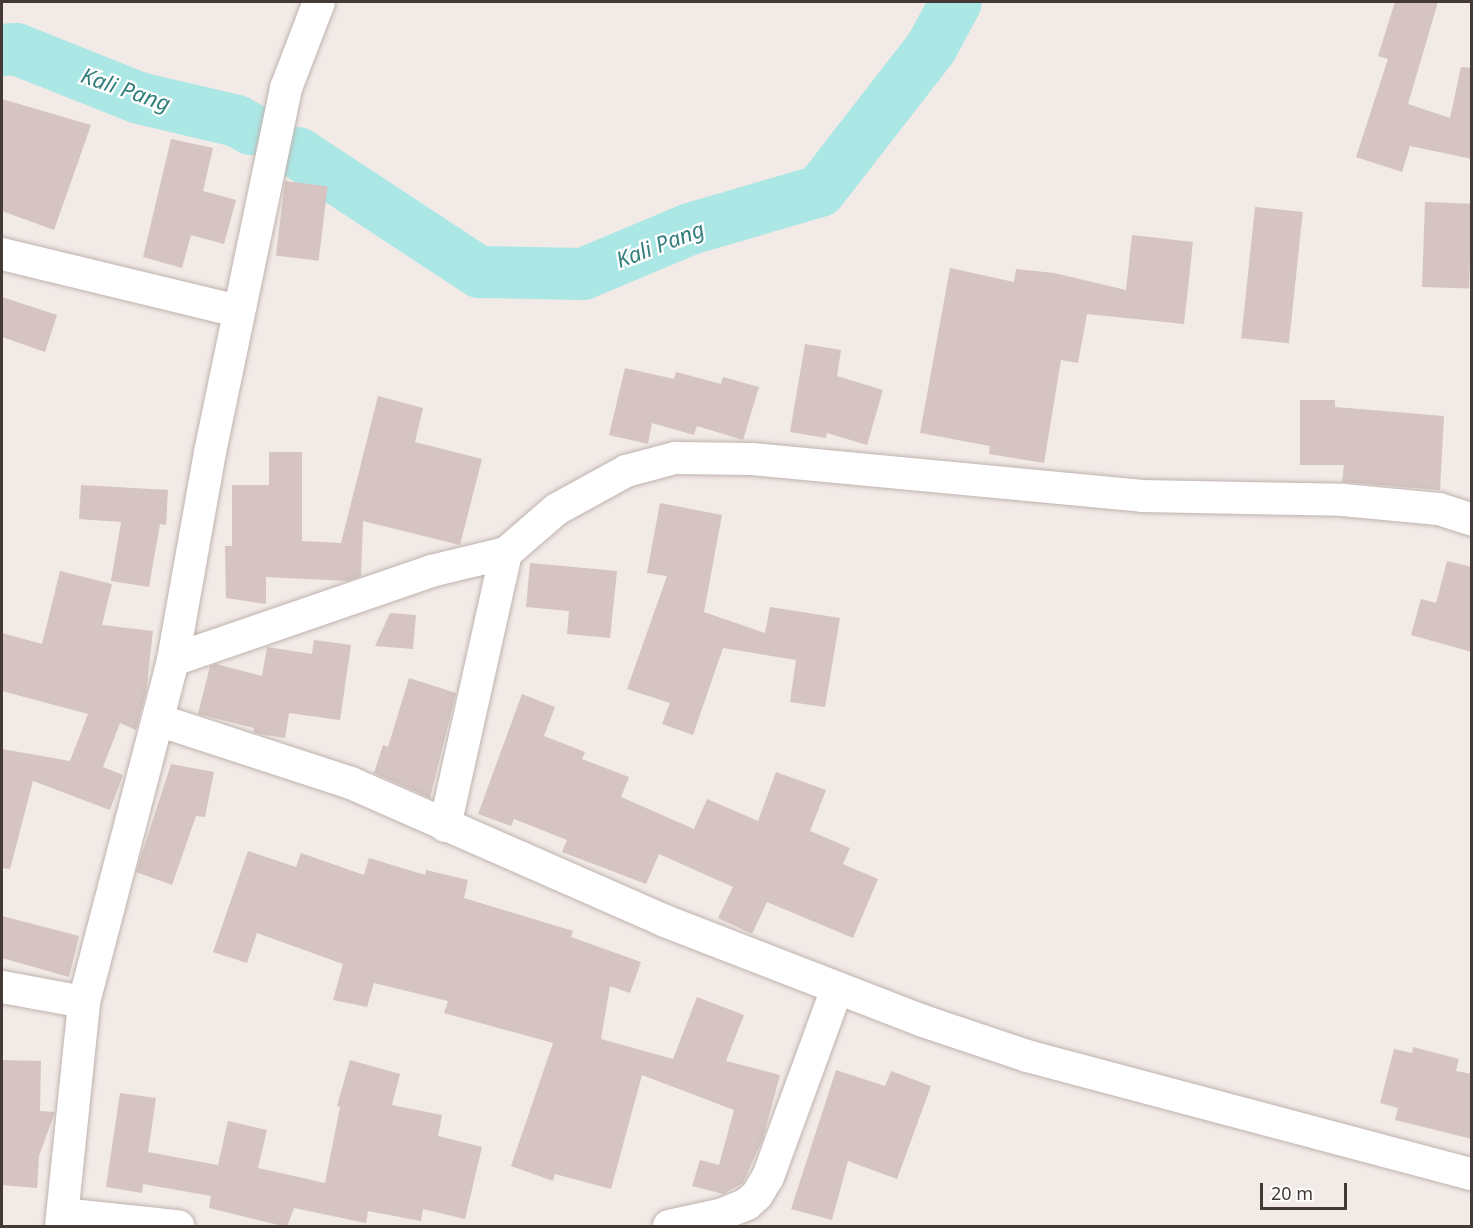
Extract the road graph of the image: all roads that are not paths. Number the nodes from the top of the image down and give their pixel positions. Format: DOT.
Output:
graph roads {
  1 [pos="319,2"];
  2 [pos="2,254"];
  3 [pos="238,311"];
  4 [pos="1472,520"];
  5 [pos="506,553"];
  6 [pos="173,660"];
  7 [pos="158,720"];
  8 [pos="445,826"];
  9 [pos="2,987"];
  10 [pos="837,988"];
  11 [pos="84,1002"];
  12 [pos="1472,1174"];
  13 [pos="62,1220"];
  14 [pos="178,1227"];
  15 [pos="669,1227"];
  1 -- 3 [label="street"];
  2 -- 3 [label="street"];
  3 -- 6 [label="street"];
  4 -- 5 [label="street"];
  5 -- 6 [label="street"];
  5 -- 8 [label="street"];
  6 -- 7 [label="street"];
  7 -- 8 [label="street"];
  7 -- 11 [label="street"];
  8 -- 10 [label="street"];
  9 -- 11 [label="street"];
  10 -- 12 [label="street"];
  10 -- 15 [label="street"];
  11 -- 13 [label="street"];
  13 -- 14 [label="street"];
}
